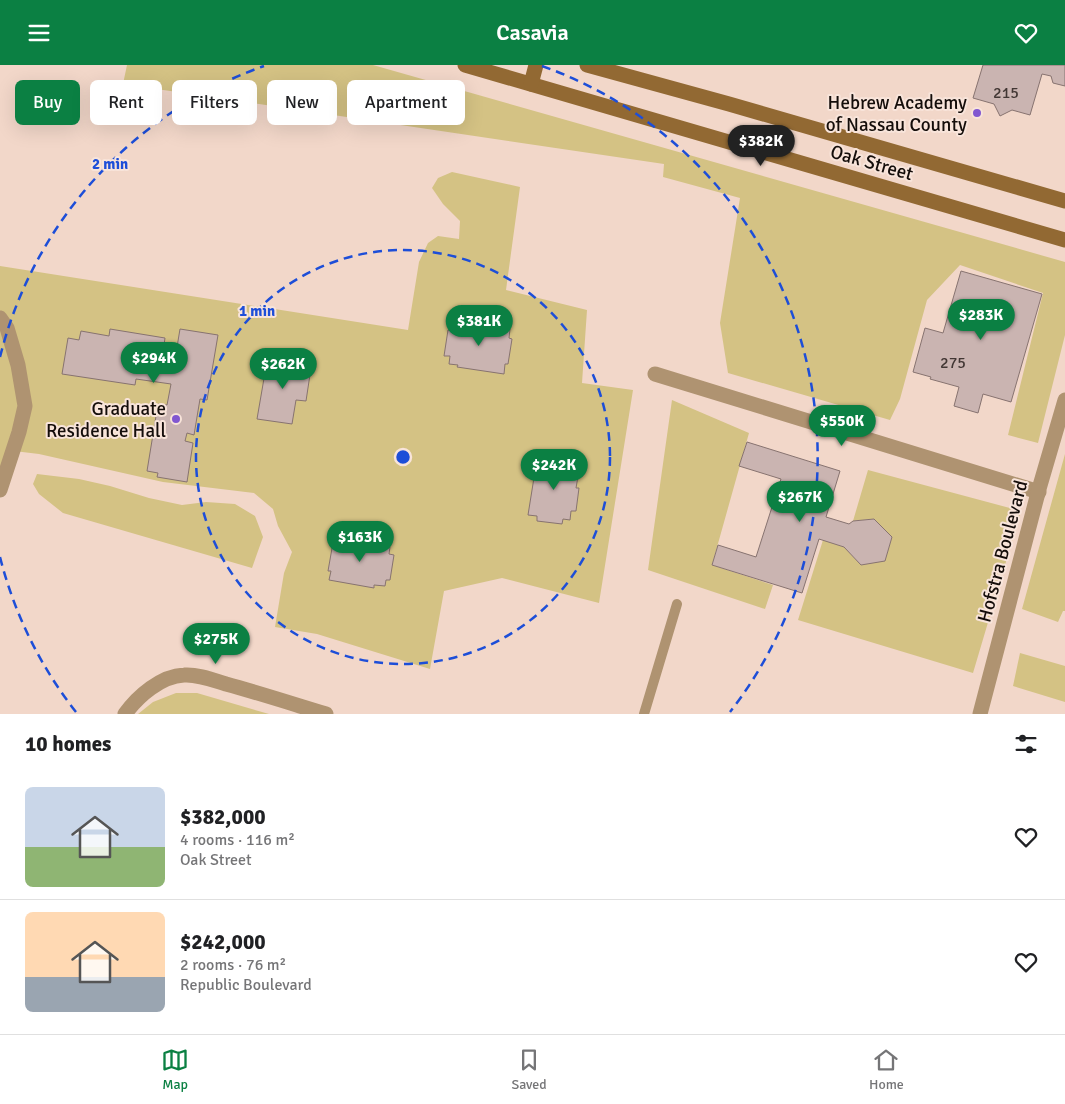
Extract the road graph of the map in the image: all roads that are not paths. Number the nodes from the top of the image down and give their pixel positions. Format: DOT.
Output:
graph roads {
  1 [pos="465,65"];
  2 [pos="536,65"];
  3 [pos="587,65"];
  4 [pos="531,84"];
  5 [pos="1065,201"];
  6 [pos="1065,239"];
  7 [pos="0,318"];
  8 [pos="655,373"];
  9 [pos="1065,400"];
  10 [pos="0,490"];
  11 [pos="1039,492"];
  12 [pos="677,604"];
  13 [pos="125,714"];
  14 [pos="326,714"];
  15 [pos="644,714"];
  16 [pos="980,714"];
  1 -- 4 [label="street, Oak Street"];
  2 -- 4 [label="street"];
  3 -- 5 [label="street, Oak Street"];
  4 -- 6 [label="street, Oak Street"];
  7 -- 10 [label="street"];
  8 -- 11 [label="street"];
  9 -- 11 [label="street, Hofstra Boulevard"];
  11 -- 16 [label="street, Hofstra Boulevard"];
  12 -- 15 [label="lane"];
  13 -- 14 [label="street"];
}
